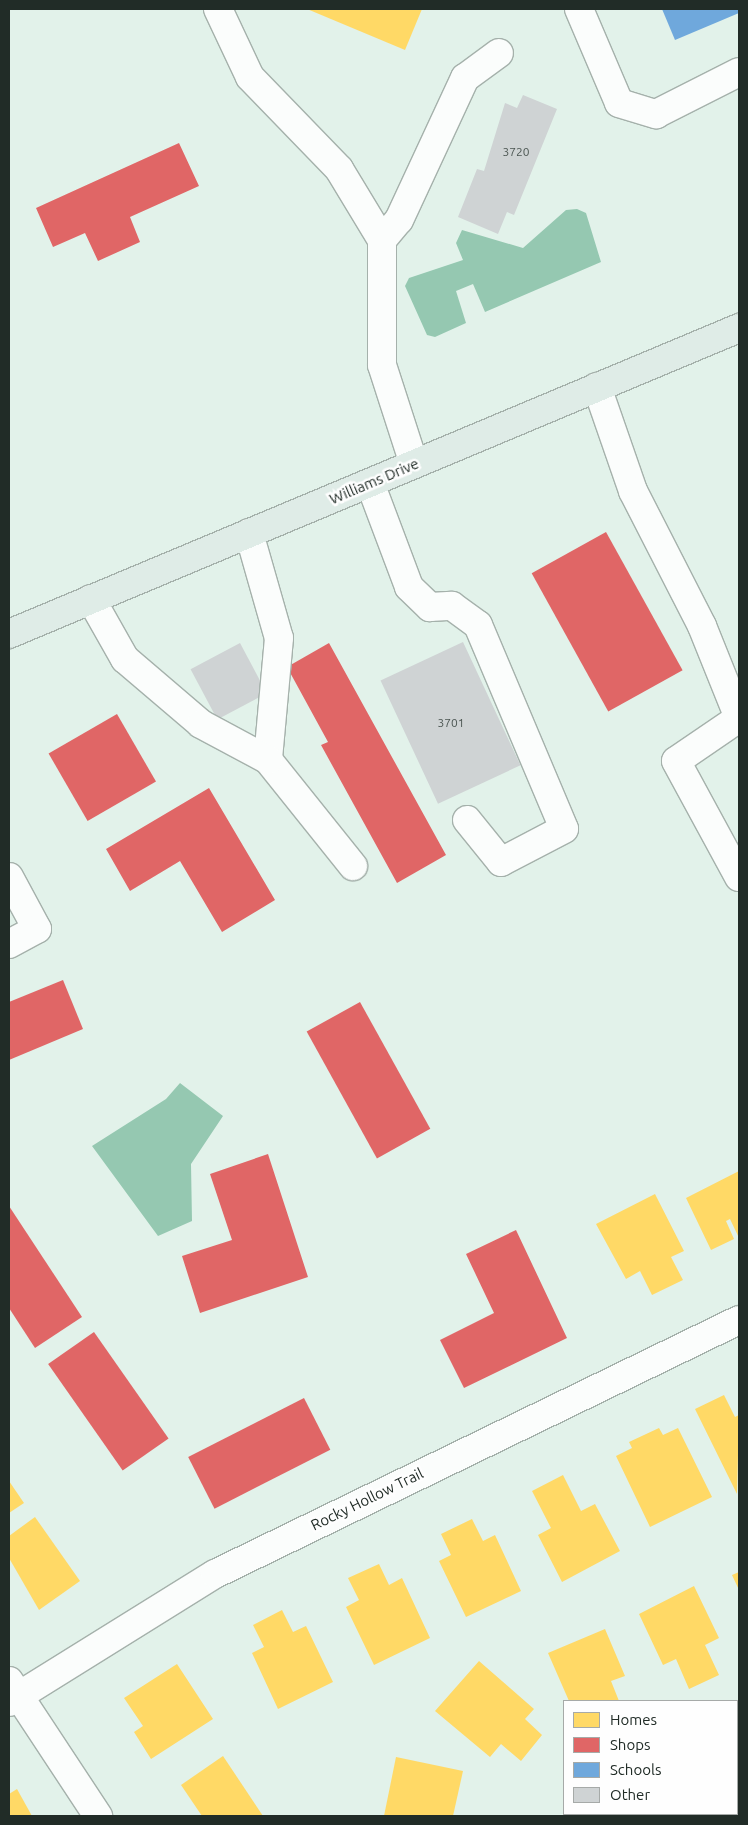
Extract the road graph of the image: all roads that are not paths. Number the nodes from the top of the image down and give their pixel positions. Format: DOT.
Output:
graph roads {
  1 [pos="218,9"];
  2 [pos="579,9"];
  3 [pos="499,53"];
  4 [pos="739,72"];
  5 [pos="382,240"];
  6 [pos="739,328"];
  7 [pos="597,387"];
  8 [pos="414,464"];
  9 [pos="370,483"];
  10 [pos="250,533"];
  11 [pos="91,599"];
  12 [pos="9,634"];
  13 [pos="739,718"];
  14 [pos="268,760"];
  15 [pos="467,820"];
  16 [pos="353,866"];
  17 [pos="739,876"];
  18 [pos="9,877"];
  19 [pos="9,944"];
  20 [pos="739,1320"];
  21 [pos="12,1693"];
  22 [pos="98,1816"];
  1 -- 5 [label="street"];
  2 -- 4 [label="street"];
  3 -- 5 [label="street"];
  5 -- 8 [label="street"];
  6 -- 7 [label="main road, Williams Drive"];
  7 -- 8 [label="main road, Williams Drive"];
  7 -- 13 [label="street"];
  8 -- 9 [label="main road, Williams Drive"];
  9 -- 10 [label="main road, Williams Drive"];
  9 -- 15 [label="street"];
  10 -- 11 [label="main road, Williams Drive"];
  10 -- 14 [label="street"];
  11 -- 12 [label="main road, Williams Drive"];
  11 -- 14 [label="street"];
  13 -- 17 [label="street"];
  14 -- 16 [label="street"];
  18 -- 19 [label="street"];
  20 -- 21 [label="street, Rocky Hollow Trail"];
  21 -- 22 [label="street"];
}
